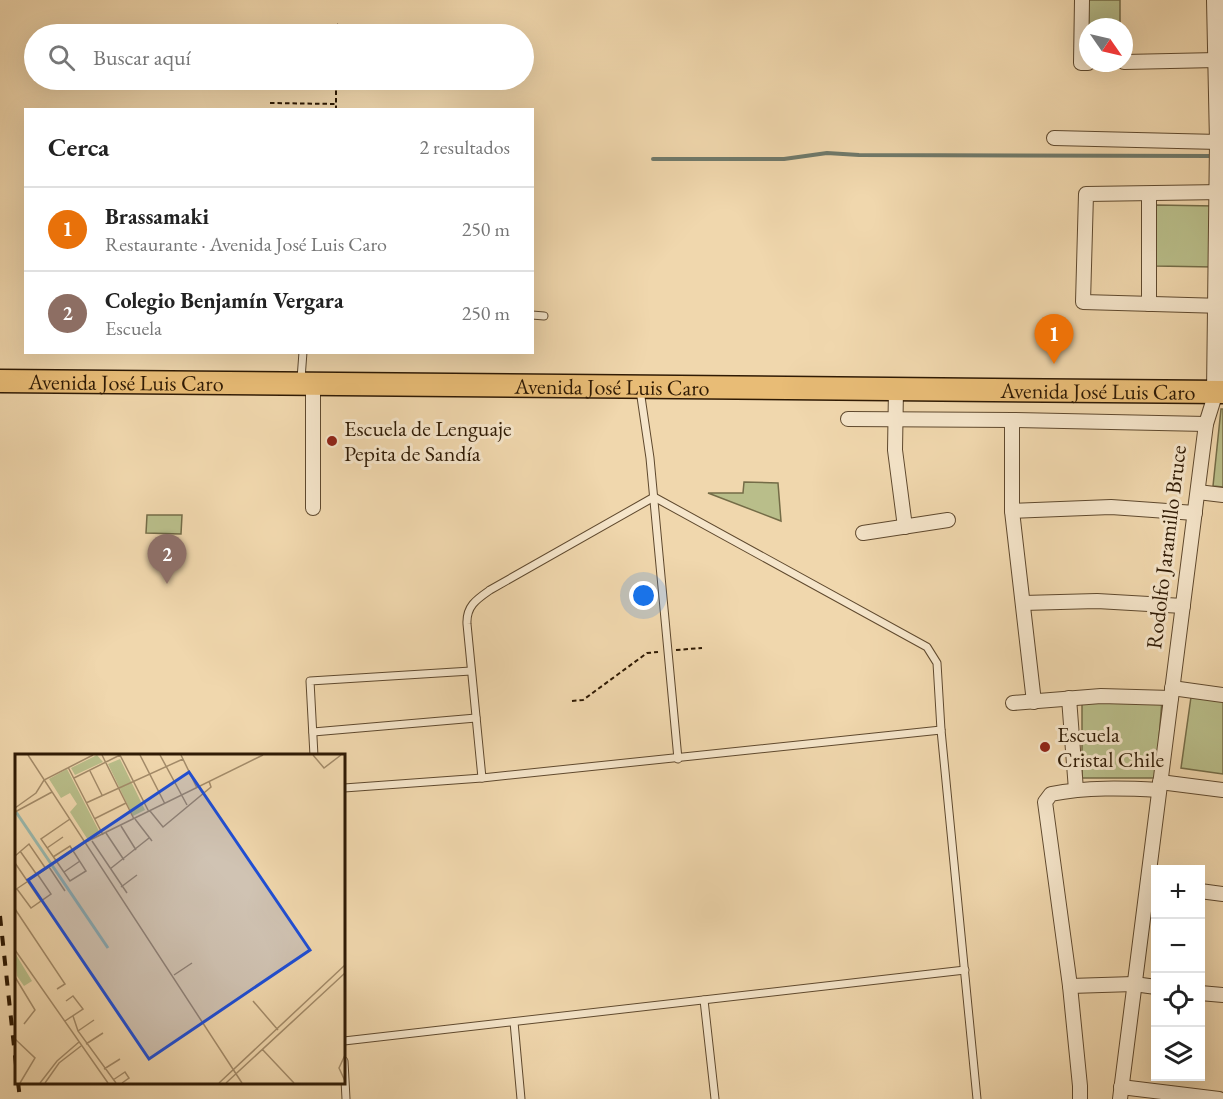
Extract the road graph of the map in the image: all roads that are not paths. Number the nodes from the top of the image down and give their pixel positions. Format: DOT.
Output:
graph roads {
  1 [pos="1082,0"];
  2 [pos="1216,0"];
  3 [pos="1083,18"];
  4 [pos="1219,56"];
  5 [pos="1133,61"];
  6 [pos="1221,118"];
  7 [pos="1054,138"];
  8 [pos="1219,141"];
  9 [pos="1221,192"];
  10 [pos="1149,194"];
  11 [pos="1149,304"];
  12 [pos="1221,306"];
  13 [pos="534,315"];
  14 [pos="544,316"];
  15 [pos="303,354"];
  16 [pos="0,381"];
  17 [pos="306,385"];
  18 [pos="639,387"];
  19 [pos="896,389"];
  20 [pos="1220,392"];
  21 [pos="848,419"];
  22 [pos="896,419"];
  23 [pos="1012,420"];
  24 [pos="1206,424"];
  25 [pos="1198,492"];
  26 [pos="1223,495"];
  27 [pos="654,497"];
  28 [pos="313,508"];
  29 [pos="1012,511"];
  30 [pos="1195,513"];
  31 [pos="948,520"];
  32 [pos="905,527"];
  33 [pos="863,533"];
  34 [pos="1023,603"];
  35 [pos="1183,606"];
  36 [pos="471,670"];
  37 [pos="1172,693"];
  38 [pos="1223,695"];
  39 [pos="1069,698"];
  40 [pos="1034,702"];
  41 [pos="1013,703"];
  42 [pos="476,718"];
  43 [pos="941,730"];
  44 [pos="313,732"];
  45 [pos="314,754"];
  46 [pos="678,759"];
  47 [pos="482,778"];
  48 [pos="1160,786"];
  49 [pos="345,788"];
  50 [pos="1076,790"];
  51 [pos="1223,790"];
  52 [pos="1153,865"];
  53 [pos="1151,885"];
  54 [pos="1205,892"];
  55 [pos="1223,894"];
  56 [pos="965,970"];
  57 [pos="1134,984"];
  58 [pos="1070,986"];
  59 [pos="1151,986"];
  60 [pos="1205,993"];
  61 [pos="1223,995"];
  62 [pos="704,1000"];
  63 [pos="514,1022"];
  64 [pos="345,1041"];
  65 [pos="345,1080"];
  66 [pos="1120,1093"];
  67 [pos="346,1099"];
  68 [pos="521,1099"];
  69 [pos="715,1099"];
  70 [pos="977,1099"];
  71 [pos="1080,1099"];
  72 [pos="1219,1099"];
  1 -- 3 [label="street"];
  2 -- 4 [label="street, Rodolfo Jaramillo Bruce"];
  4 -- 5 [label="street"];
  4 -- 6 [label="street, Rodolfo Jaramillo Bruce"];
  6 -- 8 [label="street, Rodolfo Jaramillo Bruce"];
  7 -- 8 [label="street"];
  8 -- 9 [label="street, Rodolfo Jaramillo Bruce"];
  9 -- 10 [label="street"];
  9 -- 12 [label="street, Rodolfo Jaramillo Bruce"];
  10 -- 11 [label="street"];
  10 -- 11 [label="street"];
  11 -- 12 [label="street"];
  12 -- 20 [label="street, Rodolfo Jaramillo Bruce"];
  13 -- 14 [label="lane"];
  15 -- 17 [label="lane"];
  16 -- 17 [label="main road, Avenida José Luis Caro"];
  17 -- 18 [label="main road, Avenida José Luis Caro"];
  17 -- 28 [label="street"];
  18 -- 19 [label="main road, Avenida José Luis Caro"];
  18 -- 27 [label="lane"];
  19 -- 20 [label="main road, Avenida José Luis Caro"];
  19 -- 22 [label="street"];
  20 -- 24 [label="street, Rodolfo Jaramillo Bruce"];
  21 -- 22 [label="street"];
  22 -- 23 [label="street"];
  22 -- 32 [label="street"];
  23 -- 24 [label="street"];
  23 -- 29 [label="street"];
  24 -- 25 [label="street, Rodolfo Jaramillo Bruce"];
  25 -- 26 [label="street"];
  25 -- 30 [label="street, Rodolfo Jaramillo Bruce"];
  27 -- 36 [label="lane"];
  27 -- 43 [label="lane"];
  27 -- 46 [label="lane"];
  29 -- 30 [label="street"];
  29 -- 34 [label="street"];
  30 -- 35 [label="street, Rodolfo Jaramillo Bruce"];
  31 -- 32 [label="street"];
  32 -- 33 [label="street"];
  34 -- 35 [label="street"];
  34 -- 40 [label="street"];
  35 -- 37 [label="street, Rodolfo Jaramillo Bruce"];
  36 -- 42 [label="lane"];
  36 -- 44 [label="lane"];
  37 -- 38 [label="street"];
  37 -- 39 [label="street"];
  37 -- 48 [label="street, Rodolfo Jaramillo Bruce"];
  39 -- 40 [label="street"];
  39 -- 50 [label="street"];
  40 -- 41 [label="street"];
  42 -- 44 [label="lane"];
  42 -- 47 [label="lane"];
  43 -- 46 [label="lane"];
  43 -- 56 [label="lane"];
  44 -- 45 [label="lane"];
  46 -- 47 [label="lane"];
  47 -- 49 [label="lane"];
  48 -- 50 [label="street"];
  48 -- 51 [label="street"];
  48 -- 52 [label="street, Rodolfo Jaramillo Bruce"];
  50 -- 58 [label="street"];
  53 -- 57 [label="street, Rodolfo Jaramillo Bruce"];
  54 -- 55 [label="street"];
  56 -- 62 [label="lane"];
  56 -- 70 [label="lane"];
  57 -- 58 [label="street"];
  57 -- 59 [label="street"];
  57 -- 66 [label="street, Rodolfo Jaramillo Bruce"];
  58 -- 71 [label="street"];
  60 -- 61 [label="street"];
  62 -- 63 [label="lane"];
  62 -- 69 [label="lane"];
  63 -- 64 [label="lane"];
  63 -- 68 [label="lane"];
  65 -- 67 [label="lane"];
  66 -- 72 [label="street"];
}
